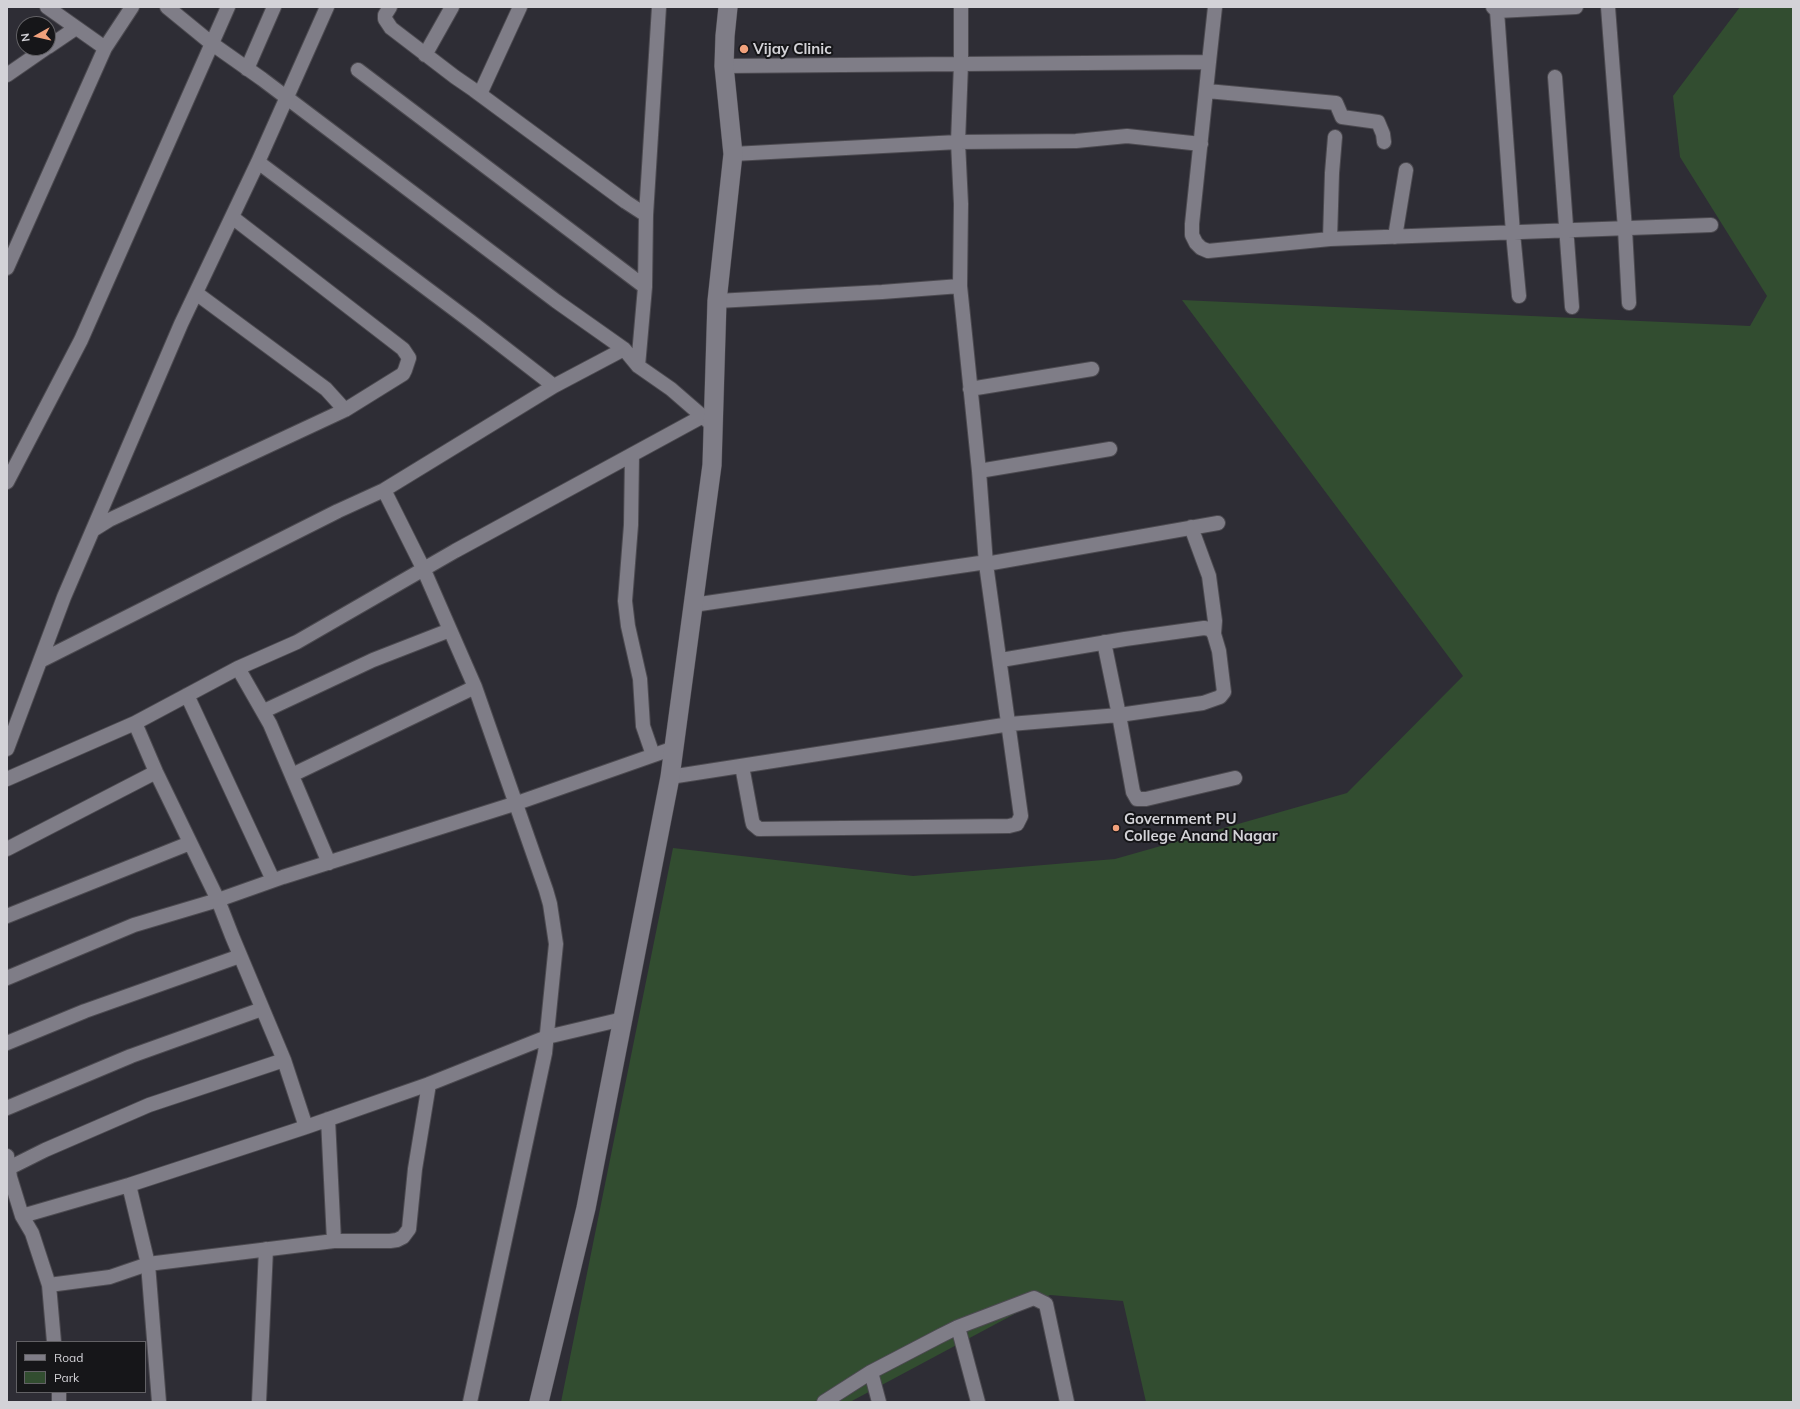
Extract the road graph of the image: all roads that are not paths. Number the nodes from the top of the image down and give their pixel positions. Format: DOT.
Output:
graph roads {
  1 [pos="46,7"];
  2 [pos="132,7"];
  3 [pos="167,7"];
  4 [pos="228,7"];
  5 [pos="274,7"];
  6 [pos="326,7"];
  7 [pos="390,7"];
  8 [pos="452,7"];
  9 [pos="520,7"];
  10 [pos="659,7"];
  11 [pos="961,7"];
  12 [pos="1215,7"];
  13 [pos="1558,7"];
  14 [pos="1576,7"];
  15 [pos="1608,7"];
  16 [pos="725,9"];
  17 [pos="1495,9"];
  18 [pos="76,28"];
  19 [pos="56,42"];
  20 [pos="211,43"];
  21 [pos="105,48"];
  22 [pos="425,55"];
  23 [pos="35,56"];
  24 [pos="1209,62"];
  25 [pos="961,64"];
  26 [pos="724,66"];
  27 [pos="247,69"];
  28 [pos="358,70"];
  29 [pos="7,75"];
  30 [pos="1555,77"];
  31 [pos="1207,90"];
  32 [pos="480,94"];
  33 [pos="286,98"];
  34 [pos="1335,137"];
  35 [pos="958,142"];
  36 [pos="1384,142"];
  37 [pos="1201,144"];
  38 [pos="732,154"];
  39 [pos="258,162"];
  40 [pos="1406,170"];
  41 [pos="646,215"];
  42 [pos="232,216"];
  43 [pos="1711,225"];
  44 [pos="1626,229"];
  45 [pos="1567,231"];
  46 [pos="1513,233"];
  47 [pos="1395,237"];
  48 [pos="1330,239"];
  49 [pos="7,268"];
  50 [pos="960,286"];
  51 [pos="645,287"];
  52 [pos="196,293"];
  53 [pos="1519,296"];
  54 [pos="717,301"];
  55 [pos="1629,304"];
  56 [pos="1572,307"];
  57 [pos="624,349"];
  58 [pos="638,366"];
  59 [pos="1092,369"];
  60 [pos="554,386"];
  61 [pos="970,389"];
  62 [pos="345,410"];
  63 [pos="708,422"];
  64 [pos="1110,449"];
  65 [pos="632,454"];
  66 [pos="979,471"];
  67 [pos="7,482"];
  68 [pos="384,490"];
  69 [pos="1218,523"];
  70 [pos="1191,527"];
  71 [pos="93,530"];
  72 [pos="986,564"];
  73 [pos="423,568"];
  74 [pos="693,605"];
  75 [pos="450,630"];
  76 [pos="1214,634"];
  77 [pos="1104,642"];
  78 [pos="1001,660"];
  79 [pos="40,661"];
  80 [pos="238,668"];
  81 [pos="476,687"];
  82 [pos="187,695"];
  83 [pos="264,711"];
  84 [pos="1120,715"];
  85 [pos="135,723"];
  86 [pos="1010,724"];
  87 [pos="674,748"];
  88 [pos="7,749"];
  89 [pos="654,756"];
  90 [pos="742,766"];
  91 [pos="156,772"];
  92 [pos="292,775"];
  93 [pos="670,777"];
  94 [pos="1235,778"];
  95 [pos="7,779"];
  96 [pos="517,803"];
  97 [pos="190,843"];
  98 [pos="7,849"];
  99 [pos="329,862"];
  100 [pos="273,880"];
  101 [pos="218,900"];
  102 [pos="7,916"];
  103 [pos="240,956"];
  104 [pos="7,978"];
  105 [pos="262,1009"];
  106 [pos="623,1019"];
  107 [pos="547,1037"];
  108 [pos="7,1043"];
  109 [pos="284,1060"];
  110 [pos="429,1084"];
  111 [pos="7,1108"];
  112 [pos="328,1119"];
  113 [pos="306,1127"];
  114 [pos="8,1165"];
  115 [pos="128,1186"];
  116 [pos="22,1216"];
  117 [pos="334,1241"];
  118 [pos="266,1249"];
  119 [pos="148,1264"];
  120 [pos="49,1284"];
  121 [pos="958,1327"];
  122 [pos="54,1341"];
  123 [pos="871,1372"];
  124 [pos="159,1402"];
  125 [pos="258,1402"];
  126 [pos="470,1402"];
  127 [pos="539,1402"];
  128 [pos="824,1402"];
  129 [pos="879,1402"];
  130 [pos="978,1402"];
  131 [pos="1067,1402"];
  1 -- 18 [label="street"];
  2 -- 21 [label="street"];
  3 -- 20 [label="street"];
  4 -- 20 [label="street"];
  5 -- 27 [label="street"];
  6 -- 33 [label="street"];
  7 -- 22 [label="street"];
  8 -- 22 [label="street"];
  9 -- 32 [label="street"];
  10 -- 41 [label="street"];
  11 -- 25 [label="street"];
  12 -- 24 [label="street"];
  13 -- 14 [label="street"];
  13 -- 17 [label="street"];
  15 -- 44 [label="street"];
  16 -- 26 [label="street"];
  17 -- 46 [label="street"];
  18 -- 19 [label="street"];
  18 -- 21 [label="street"];
  20 -- 27 [label="street"];
  20 -- 67 [label="street"];
  21 -- 49 [label="street"];
  22 -- 32 [label="street"];
  23 -- 29 [label="street"];
  24 -- 25 [label="street"];
  24 -- 31 [label="street"];
  25 -- 26 [label="street"];
  25 -- 35 [label="street"];
  26 -- 38 [label="street"];
  27 -- 33 [label="street"];
  28 -- 51 [label="street"];
  30 -- 45 [label="street"];
  31 -- 36 [label="street"];
  31 -- 37 [label="street"];
  32 -- 41 [label="street"];
  33 -- 39 [label="street"];
  33 -- 57 [label="street"];
  34 -- 48 [label="street"];
  35 -- 37 [label="street"];
  35 -- 38 [label="street"];
  35 -- 50 [label="street"];
  37 -- 48 [label="street"];
  38 -- 54 [label="street"];
  39 -- 42 [label="street"];
  39 -- 60 [label="street"];
  40 -- 47 [label="street"];
  41 -- 51 [label="street"];
  42 -- 52 [label="street"];
  42 -- 62 [label="street"];
  43 -- 44 [label="street"];
  44 -- 45 [label="street"];
  44 -- 55 [label="street"];
  45 -- 46 [label="street"];
  45 -- 56 [label="street"];
  46 -- 47 [label="street"];
  46 -- 53 [label="street"];
  47 -- 48 [label="street"];
  50 -- 54 [label="street"];
  50 -- 61 [label="street"];
  51 -- 58 [label="street"];
  52 -- 62 [label="street"];
  52 -- 71 [label="street"];
  54 -- 63 [label="street"];
  57 -- 58 [label="street"];
  57 -- 60 [label="street"];
  58 -- 63 [label="street"];
  59 -- 61 [label="street"];
  60 -- 68 [label="street"];
  61 -- 66 [label="street"];
  62 -- 71 [label="street"];
  63 -- 65 [label="street"];
  63 -- 74 [label="street"];
  64 -- 66 [label="street"];
  65 -- 73 [label="street"];
  65 -- 89 [label="street"];
  66 -- 72 [label="street"];
  68 -- 73 [label="street"];
  68 -- 79 [label="street"];
  69 -- 70 [label="street"];
  70 -- 72 [label="street"];
  70 -- 76 [label="street"];
  71 -- 79 [label="street"];
  72 -- 74 [label="street"];
  72 -- 78 [label="street"];
  73 -- 75 [label="street"];
  73 -- 80 [label="street"];
  74 -- 87 [label="street"];
  75 -- 81 [label="street"];
  75 -- 83 [label="street"];
  76 -- 77 [label="street"];
  76 -- 84 [label="street"];
  77 -- 78 [label="street"];
  77 -- 84 [label="street"];
  78 -- 86 [label="street"];
  79 -- 88 [label="street"];
  80 -- 82 [label="street"];
  80 -- 83 [label="street"];
  81 -- 92 [label="street"];
  81 -- 96 [label="street"];
  82 -- 85 [label="street"];
  82 -- 100 [label="street"];
  83 -- 92 [label="street"];
  84 -- 86 [label="street"];
  84 -- 94 [label="street"];
  85 -- 91 [label="street"];
  85 -- 95 [label="street"];
  86 -- 90 [label="street"];
  86 -- 90 [label="street"];
  87 -- 89 [label="street"];
  87 -- 93 [label="street"];
  89 -- 96 [label="street"];
  90 -- 93 [label="street"];
  91 -- 97 [label="street"];
  91 -- 98 [label="street"];
  92 -- 99 [label="street"];
  93 -- 106 [label="street"];
  96 -- 99 [label="street"];
  96 -- 107 [label="street"];
  97 -- 101 [label="street"];
  97 -- 102 [label="street"];
  99 -- 100 [label="street"];
  100 -- 101 [label="street"];
  101 -- 103 [label="street"];
  101 -- 104 [label="street"];
  103 -- 105 [label="street"];
  103 -- 108 [label="street"];
  105 -- 109 [label="street"];
  105 -- 111 [label="street"];
  106 -- 107 [label="street"];
  106 -- 127 [label="street"];
  107 -- 110 [label="street"];
  107 -- 126 [label="street"];
  109 -- 113 [label="street"];
  109 -- 114 [label="street"];
  110 -- 112 [label="street"];
  110 -- 117 [label="street"];
  112 -- 113 [label="street"];
  112 -- 117 [label="street"];
  113 -- 115 [label="street"];
  114 -- 116 [label="street"];
  115 -- 116 [label="street"];
  115 -- 119 [label="street"];
  116 -- 120 [label="street"];
  117 -- 118 [label="street"];
  118 -- 119 [label="street"];
  118 -- 125 [label="street"];
  119 -- 120 [label="street"];
  119 -- 124 [label="street"];
  120 -- 122 [label="street"];
  121 -- 123 [label="street"];
  121 -- 130 [label="street"];
  121 -- 131 [label="street"];
  123 -- 128 [label="street"];
  123 -- 129 [label="street"];
}
